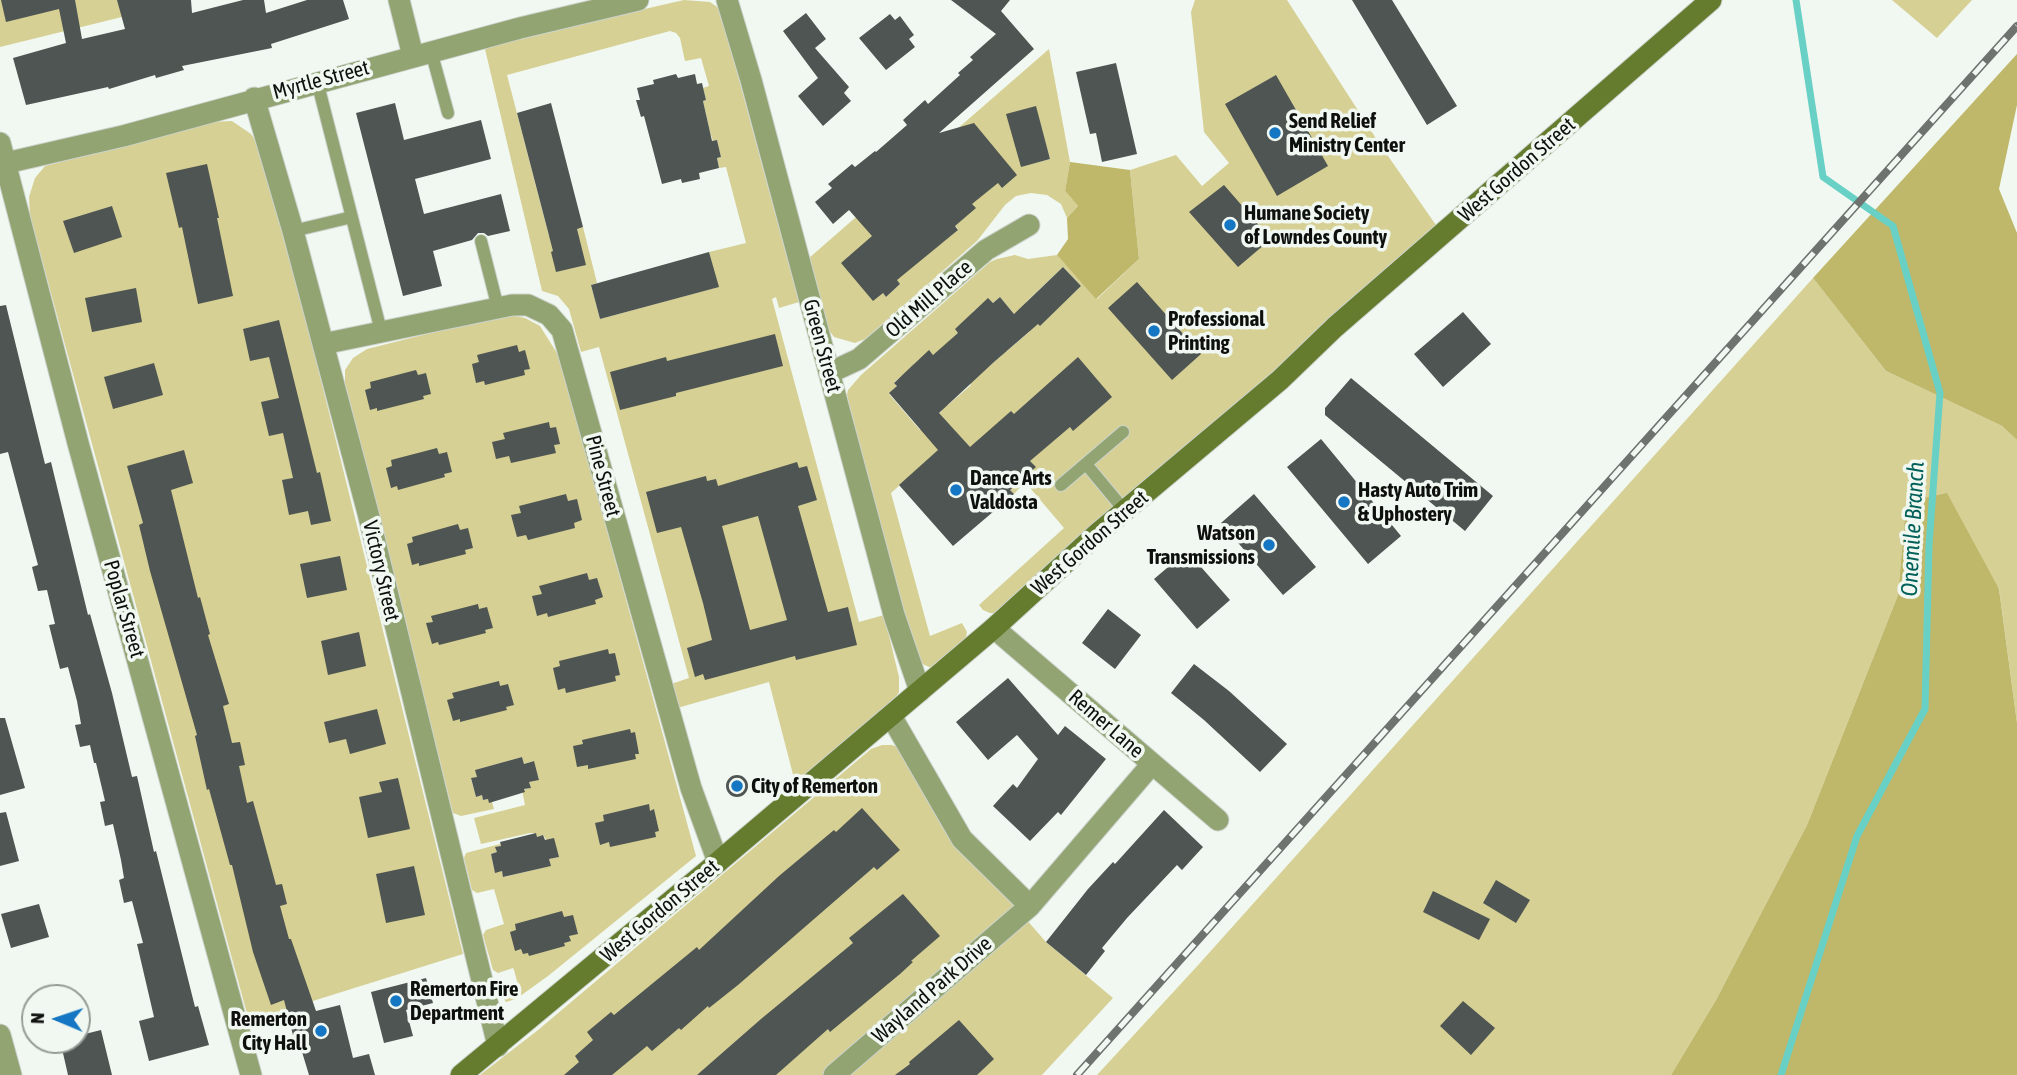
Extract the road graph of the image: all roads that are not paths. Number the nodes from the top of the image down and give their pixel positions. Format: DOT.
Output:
graph roads {
  1 [pos="399,0"];
  2 [pos="638,0"];
  3 [pos="727,0"];
  4 [pos="1711,0"];
  5 [pos="422,53"];
  6 [pos="317,81"];
  7 [pos="254,98"];
  8 [pos="447,113"];
  9 [pos="3,153"];
  10 [pos="352,217"];
  11 [pos="1029,225"];
  12 [pos="293,231"];
  13 [pos="481,241"];
  14 [pos="498,308"];
  15 [pos="381,331"];
  16 [pos="323,344"];
  17 [pos="830,373"];
  18 [pos="1123,432"];
  19 [pos="1086,464"];
  20 [pos="1060,485"];
  21 [pos="1125,511"];
  22 [pos="994,628"];
  23 [pos="920,691"];
  24 [pos="891,716"];
  25 [pos="1152,764"];
  26 [pos="1218,820"];
  27 [pos="718,862"];
  28 [pos="1030,906"];
  29 [pos="0,1035"];
  30 [pos="498,1046"];
  31 [pos="10,1075"];
  32 [pos="251,1075"];
  33 [pos="461,1075"];
  34 [pos="834,1075"];
  1 -- 5 [label="street"];
  2 -- 5 [label="street, Myrtle Street"];
  3 -- 17 [label="street, Green Street"];
  4 -- 21 [label="street, West Gordon Street"];
  5 -- 6 [label="street, Myrtle Street"];
  5 -- 8 [label="lane"];
  6 -- 7 [label="street, Myrtle Street"];
  6 -- 10 [label="lane"];
  7 -- 9 [label="street, Myrtle Street"];
  7 -- 12 [label="street, Victory Street"];
  9 -- 32 [label="street, Poplar Street"];
  10 -- 12 [label="lane"];
  10 -- 15 [label="lane"];
  11 -- 17 [label="street, Old Mill Place"];
  12 -- 16 [label="street, Victory Street"];
  13 -- 14 [label="lane"];
  14 -- 15 [label="street, Pine Street"];
  14 -- 27 [label="street, Pine Street"];
  15 -- 16 [label="street, Pine Street"];
  16 -- 30 [label="street, Victory Street"];
  17 -- 23 [label="street, Green Street"];
  18 -- 19 [label="lane"];
  19 -- 20 [label="lane"];
  19 -- 21 [label="lane"];
  21 -- 22 [label="street, West Gordon Street"];
  22 -- 23 [label="street, West Gordon Street"];
  22 -- 25 [label="street, Remer Lane"];
  23 -- 24 [label="street, West Gordon Street"];
  24 -- 27 [label="street, West Gordon Street"];
  24 -- 28 [label="street"];
  25 -- 26 [label="street, Remer Lane"];
  25 -- 28 [label="street, Wayland Park Drive"];
  27 -- 30 [label="street, West Gordon Street"];
  28 -- 34 [label="street, Wayland Park Drive"];
  29 -- 31 [label="street"];
  30 -- 33 [label="street, West Gordon Street"];
}
